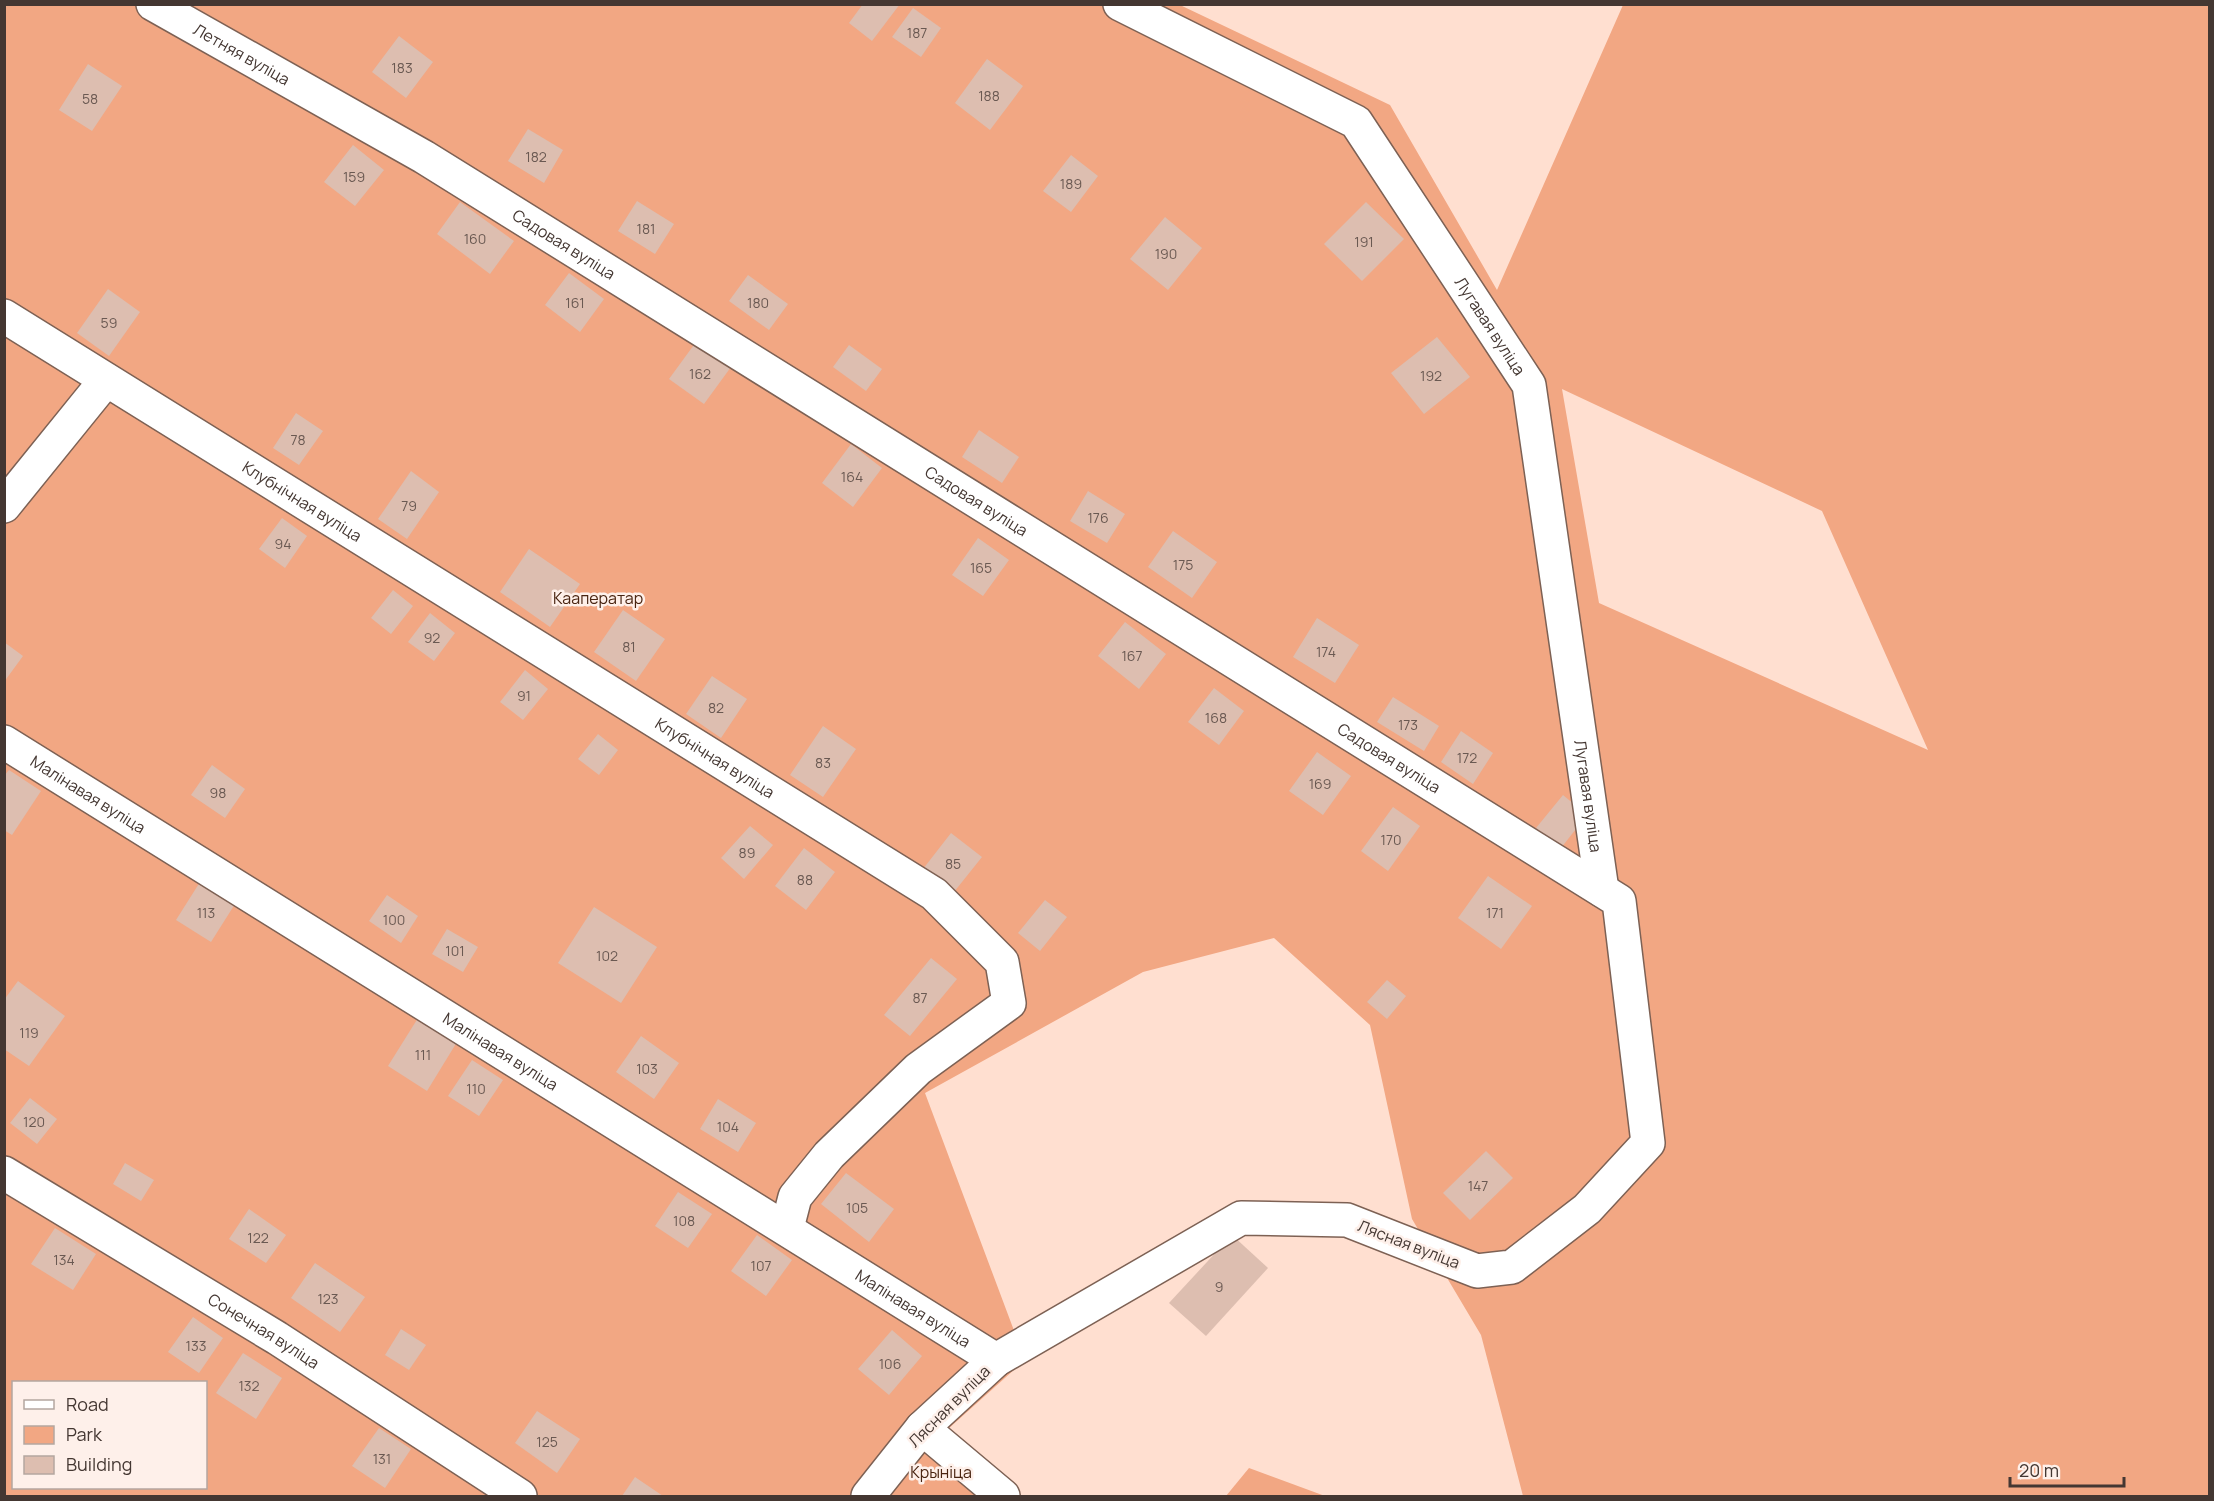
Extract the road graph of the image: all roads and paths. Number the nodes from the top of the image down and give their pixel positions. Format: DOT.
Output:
graph roads {
  1 [pos="153,4"];
  2 [pos="1120,4"];
  3 [pos="329,104"];
  4 [pos="4,316"];
  5 [pos="106,380"];
  6 [pos="4,506"];
  7 [pos="4,742"];
  8 [pos="1611,896"];
  9 [pos="4,1173"];
  10 [pos="787,1228"];
  11 [pos="996,1360"];
  12 [pos="922,1428"];
  13 [pos="520,1497"];
  14 [pos="868,1497"];
  15 [pos="1003,1497"];
  1 -- 3 [label="street, Летняя вуліца"];
  2 -- 8 [label="street, Лугавая вуліца"];
  3 -- 8 [label="street, Садовая вуліца"];
  4 -- 5 [label="street"];
  5 -- 6 [label="street"];
  5 -- 10 [label="street, Клубнічная вуліца"];
  7 -- 10 [label="street, Малінавая вуліца"];
  8 -- 11 [label="street, Лясная вуліца"];
  9 -- 13 [label="street, Сонечная вуліца"];
  10 -- 11 [label="street, Малінавая вуліца"];
  11 -- 12 [label="street, Лясная вуліца"];
  12 -- 14 [label="street, Лясная вуліца"];
  12 -- 15 [label="street"];
}
